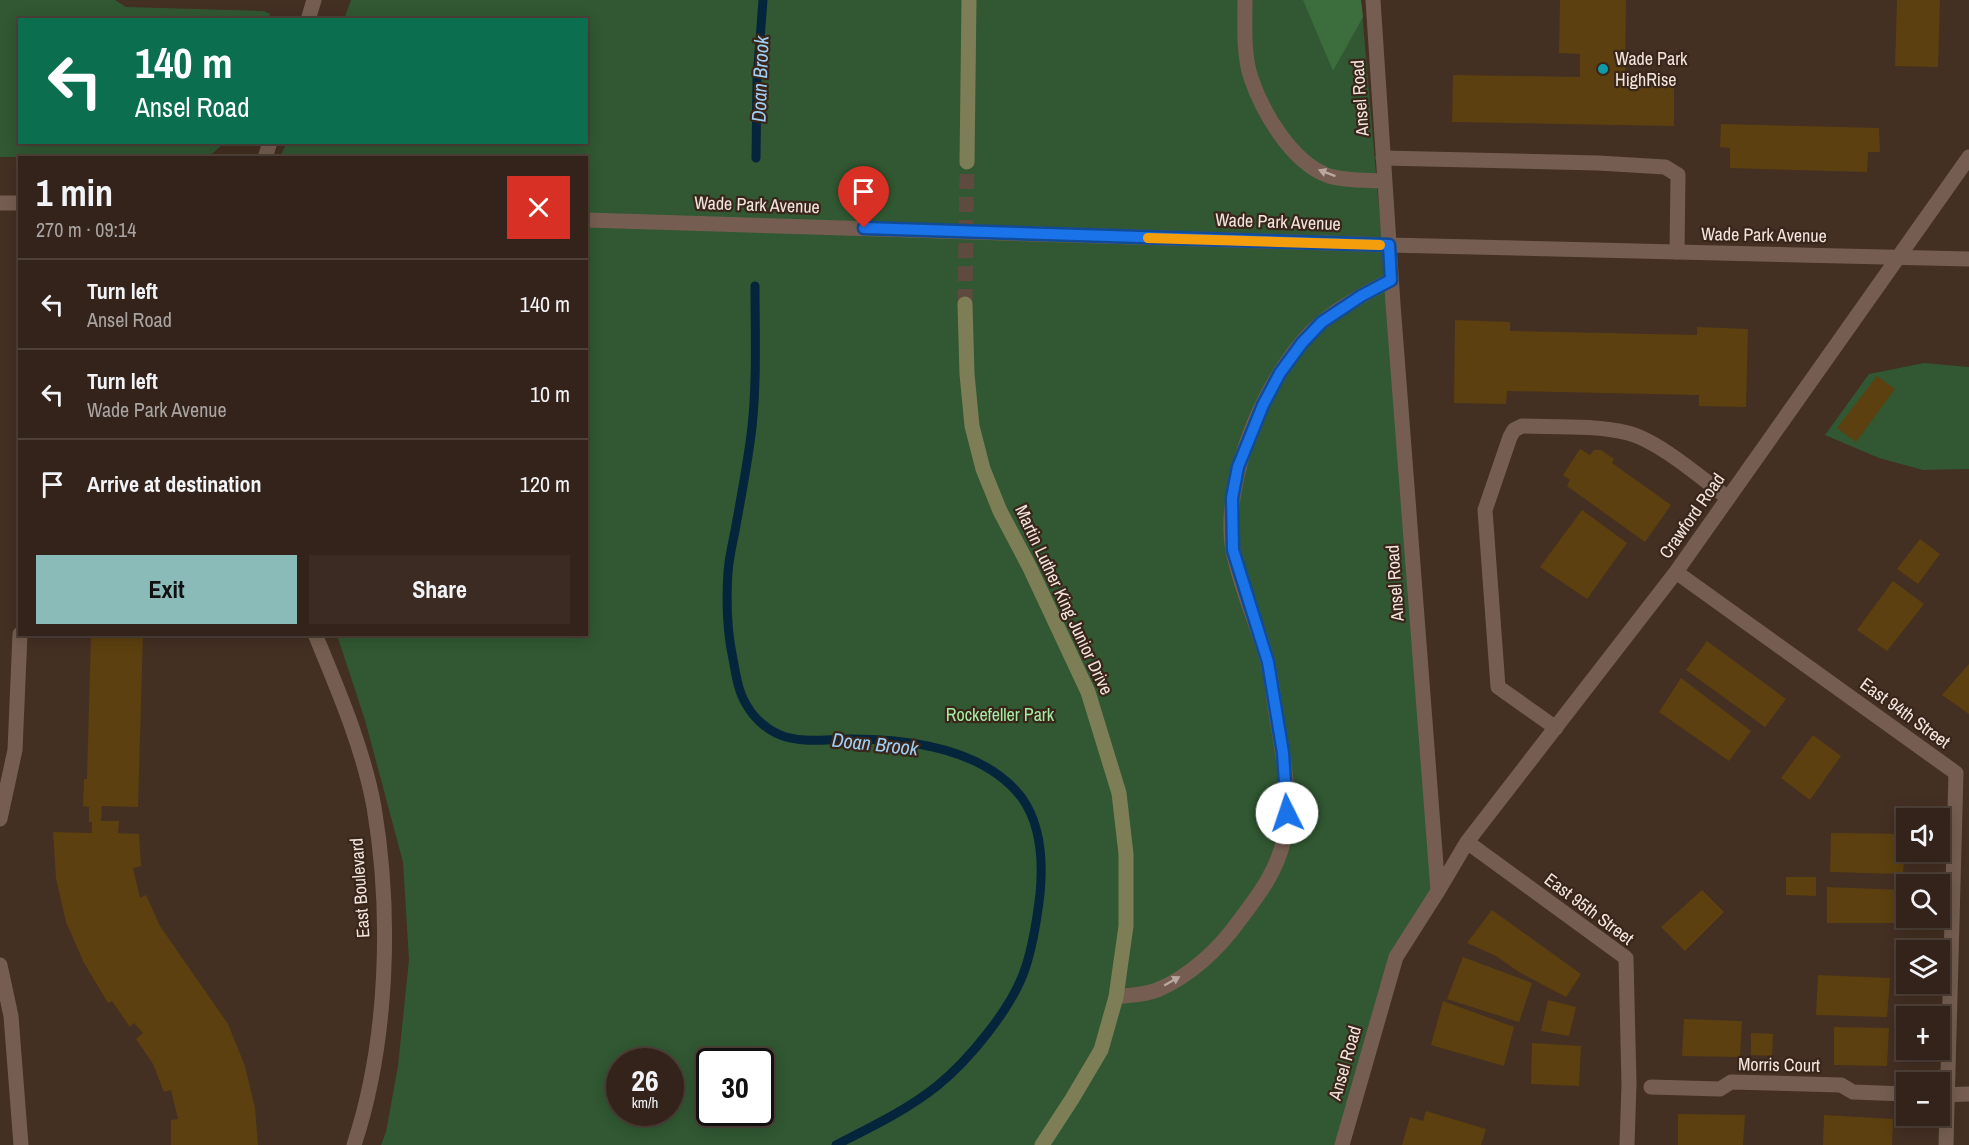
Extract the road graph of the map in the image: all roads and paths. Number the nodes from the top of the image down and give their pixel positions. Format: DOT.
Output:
graph roads {
  1 [pos="314,0"];
  2 [pos="969,0"];
  3 [pos="1245,0"];
  4 [pos="1373,0"];
  5 [pos="309,18"];
  6 [pos="1969,157"];
  7 [pos="1383,158"];
  8 [pos="967,162"];
  9 [pos="1384,181"];
  10 [pos="0,203"];
  11 [pos="18,203"];
  12 [pos="588,220"];
  13 [pos="1389,245"];
  14 [pos="1677,252"];
  15 [pos="1899,257"];
  16 [pos="1969,259"];
  17 [pos="1391,280"];
  18 [pos="965,304"];
  19 [pos="1728,498"];
  20 [pos="1676,572"];
  21 [pos="20,636"];
  22 [pos="316,636"];
  23 [pos="1556,728"];
  24 [pos="0,819"];
  25 [pos="1467,842"];
  26 [pos="1438,891"];
  27 [pos="0,965"];
  28 [pos="1116,997"];
  29 [pos="1945,1072"];
  30 [pos="1651,1087"];
  31 [pos="1896,1094"];
  32 [pos="1969,1094"];
  33 [pos="1950,1095"];
  34 [pos="1945,1126"];
  35 [pos="21,1145"];
  36 [pos="354,1145"];
  37 [pos="1042,1145"];
  38 [pos="1342,1145"];
  39 [pos="1627,1145"];
  40 [pos="1946,1145"];
  1 -- 5 [label="street"];
  2 -- 8 [label="main road"];
  9 -- 3 [label="street, one-way"];
  4 -- 7 [label="street, Ansel Road"];
  6 -- 15 [label="street, Crawford Road"];
  7 -- 9 [label="street, Ansel Road"];
  7 -- 14 [label="street"];
  9 -- 13 [label="street, Ansel Road"];
  10 -- 11 [label="street"];
  12 -- 13 [label="street, Wade Park Avenue"];
  13 -- 14 [label="street, Wade Park Avenue"];
  13 -- 17 [label="street, Ansel Road"];
  14 -- 15 [label="street, Wade Park Avenue"];
  15 -- 16 [label="street, Wade Park Avenue"];
  15 -- 19 [label="street, Crawford Road"];
  17 -- 26 [label="street, Ansel Road"];
  28 -- 17 [label="street, one-way"];
  18 -- 28 [label="main road, Martin Luther King Junior Drive"];
  19 -- 20 [label="street, Crawford Road"];
  19 -- 23 [label="street"];
  20 -- 23 [label="street, Crawford Road"];
  20 -- 29 [label="street, East 94th Street"];
  21 -- 24 [label="street"];
  22 -- 36 [label="street, East Boulevard"];
  23 -- 25 [label="street, Crawford Road"];
  25 -- 26 [label="street, Crawford Road"];
  25 -- 39 [label="street, East 95th Street"];
  26 -- 38 [label="street, Ansel Road"];
  27 -- 35 [label="street"];
  28 -- 37 [label="main road, Martin Luther King Junior Drive"];
  30 -- 31 [label="street, Morris Court"];
  32 -- 33 [label="street"];
  34 -- 40 [label="street, East 94th Street"];
}
